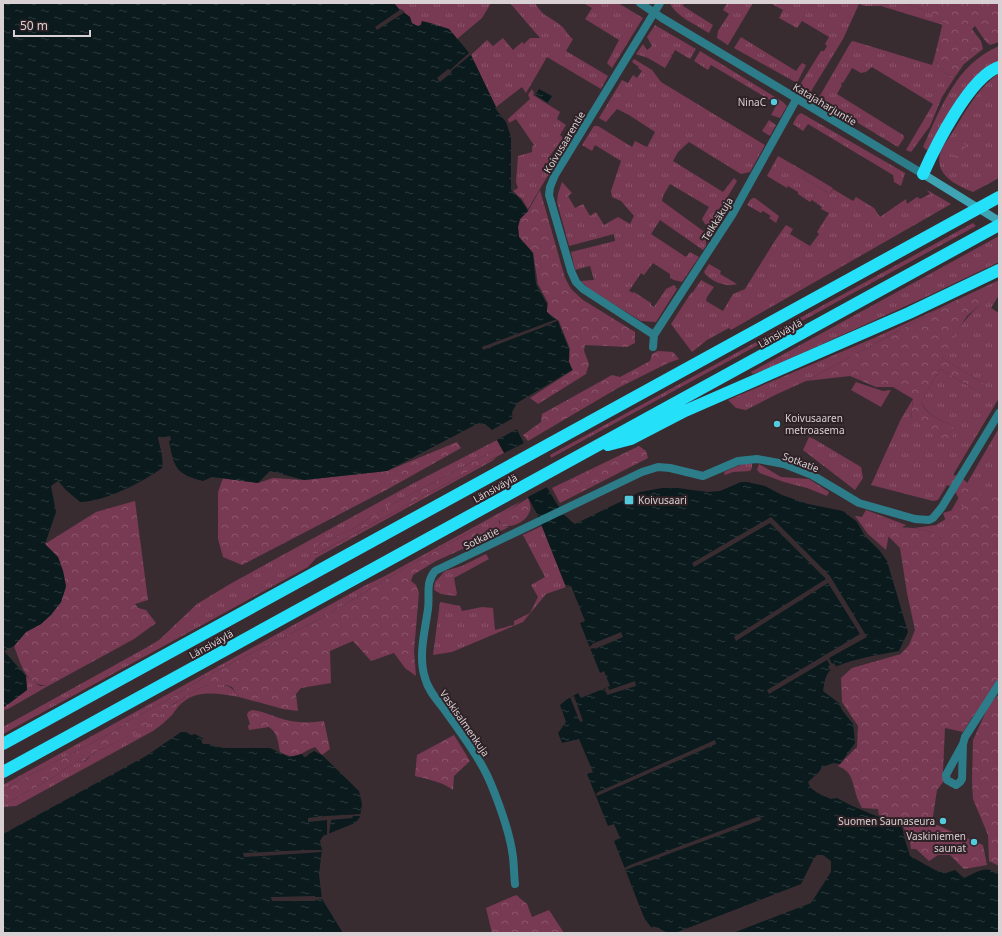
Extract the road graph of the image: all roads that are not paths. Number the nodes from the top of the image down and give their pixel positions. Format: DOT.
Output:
graph roads {
  1 [pos="640,3"];
  2 [pos="660,3"];
  3 [pos="654,13"];
  4 [pos="999,68"];
  5 [pos="797,98"];
  6 [pos="923,174"];
  7 [pos="997,198"];
  8 [pos="999,221"];
  9 [pos="999,225"];
  10 [pos="999,270"];
  11 [pos="654,335"];
  12 [pos="653,347"];
  13 [pos="999,412"];
  14 [pos="588,451"];
  15 [pos="435,571"];
  16 [pos="999,684"];
  17 [pos="3,744"];
  18 [pos="963,744"];
  19 [pos="3,772"];
  20 [pos="515,884"];
  1 -- 3 [label="street, Katajaharjuntie"];
  2 -- 3 [label="street, Koivusaarentie"];
  3 -- 5 [label="street, Katajaharjuntie"];
  3 -- 11 [label="street, Koivusaarentie"];
  4 -- 6 [label="highway"];
  5 -- 6 [label="street, Katajaharjuntie"];
  5 -- 11 [label="street, Telkkäkuja"];
  6 -- 8 [label="main road, Katajaharjuntie"];
  7 -- 17 [label="highway, Länsiväylä"];
  9 -- 14 [label="highway, Länsiväylä"];
  10 -- 14 [label="highway"];
  11 -- 12 [label="street, Telkkäkuja"];
  13 -- 15 [label="street, Sotkatie"];
  14 -- 19 [label="highway, Länsiväylä"];
  15 -- 20 [label="street, Vaskisalmenkuja"];
  16 -- 18 [label="street"];
}
